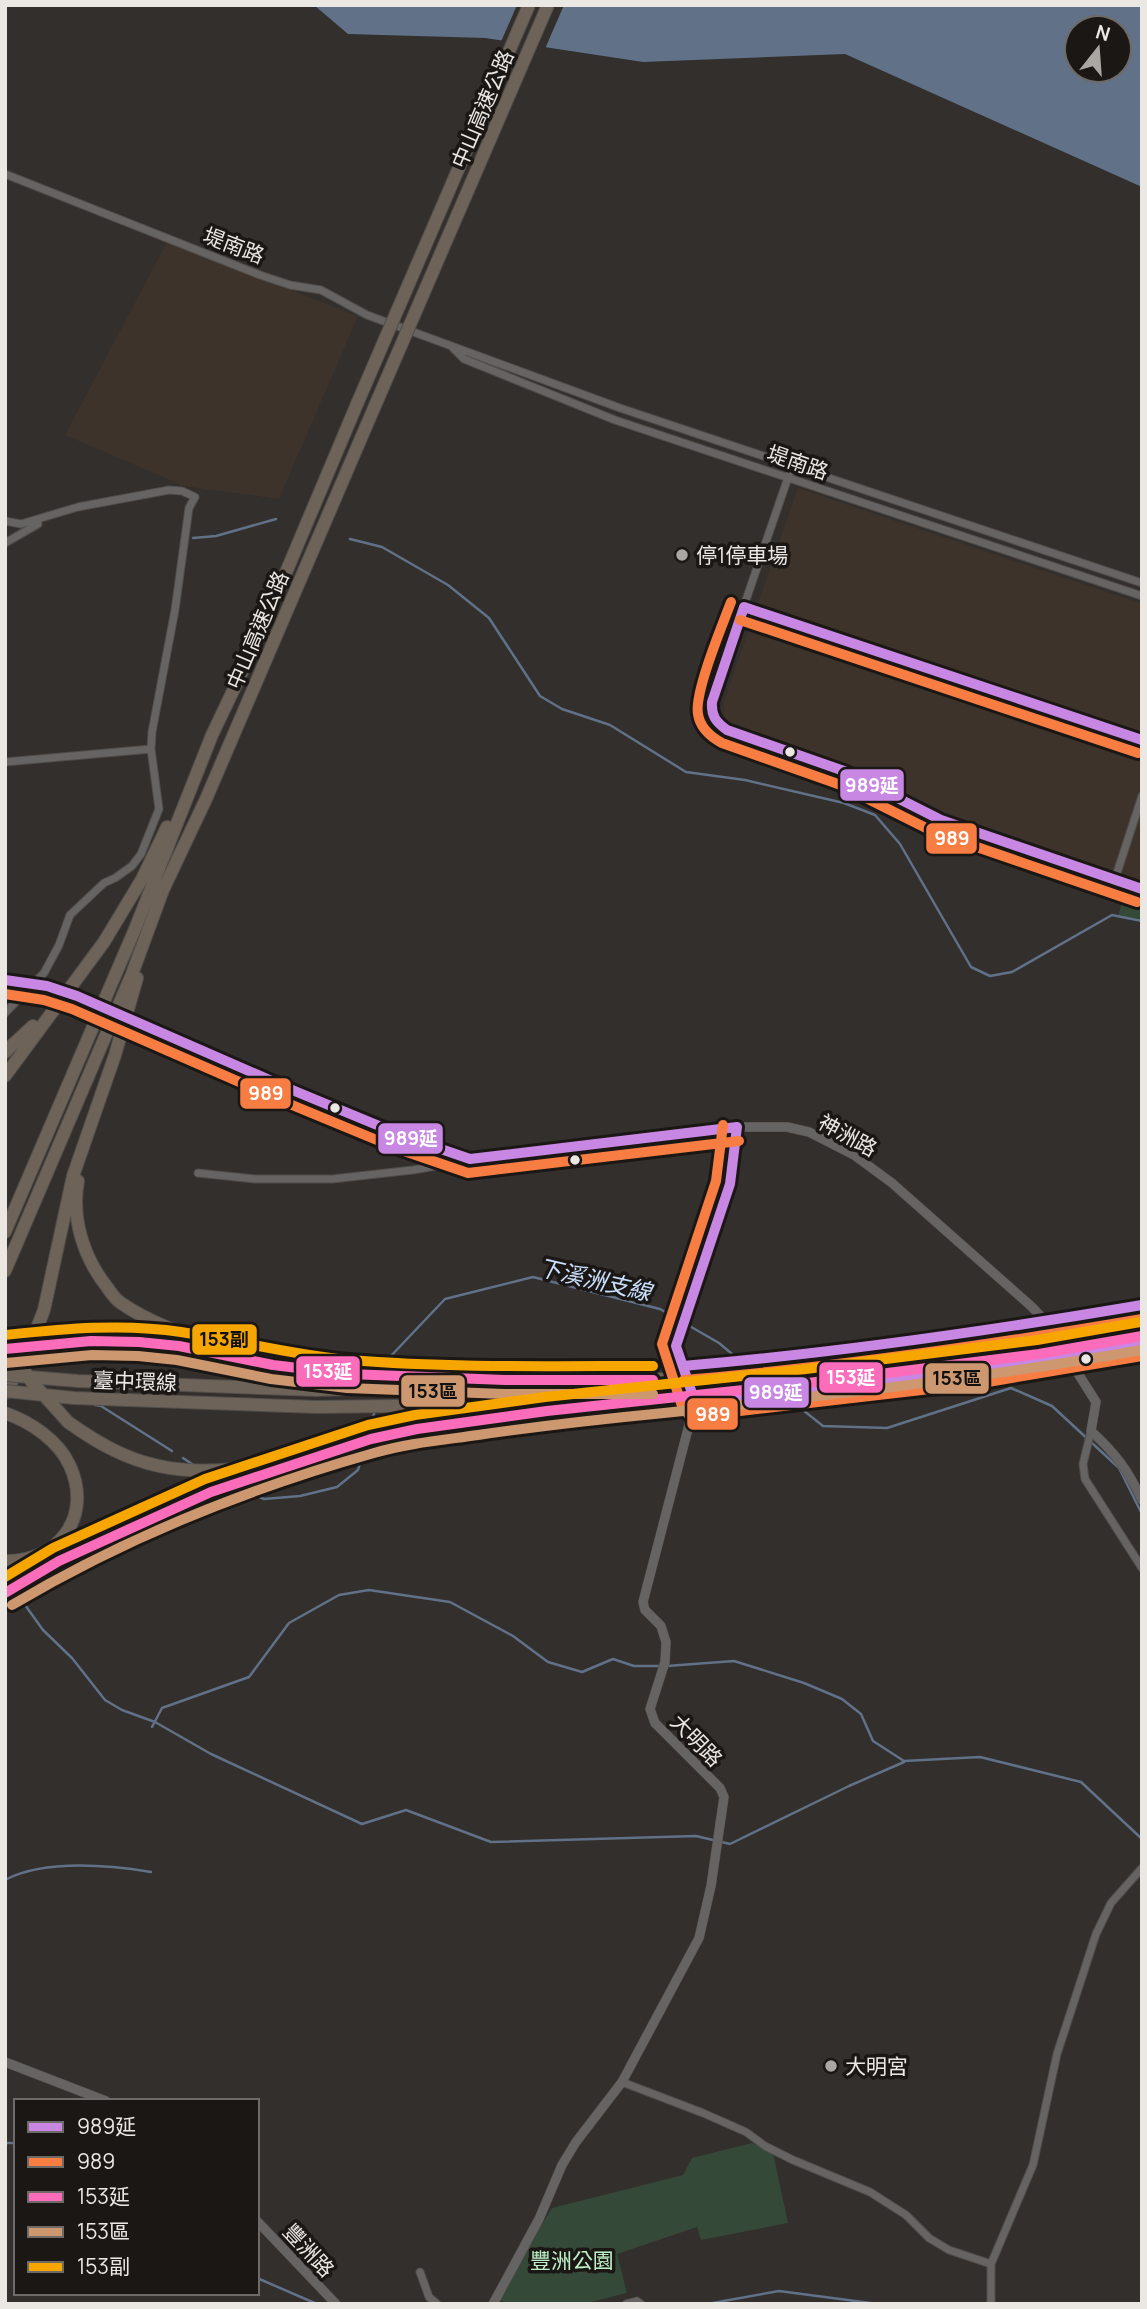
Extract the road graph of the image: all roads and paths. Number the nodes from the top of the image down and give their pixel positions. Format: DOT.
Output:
graph roads {
  1 [pos="529,5"];
  2 [pos="548,5"];
  3 [pos="6,175"];
  4 [pos="450,346"];
  5 [pos="792,466"];
  6 [pos="789,478"];
  7 [pos="46,519"];
  8 [pos="5,521"];
  9 [pos="5,543"];
  10 [pos="1142,583"];
  11 [pos="1142,596"];
  12 [pos="744,607"];
  13 [pos="212,735"];
  14 [pos="1142,740"];
  15 [pos="152,749"];
  16 [pos="5,762"];
  17 [pos="1142,796"];
  18 [pos="1115,879"];
  19 [pos="1142,889"];
  20 [pos="163,890"];
  21 [pos="80,975"];
  22 [pos="5,980"];
  23 [pos="5,987"];
  24 [pos="5,1013"];
  25 [pos="5,1052"];
  26 [pos="247,1072"];
  27 [pos="6,1074"];
  28 [pos="737,1127"];
  29 [pos="84,1146"];
  30 [pos="470,1159"];
  31 [pos="198,1173"];
  32 [pos="5,1232"];
  33 [pos="5,1271"];
  34 [pos="1142,1306"];
  35 [pos="1142,1318"];
  36 [pos="1045,1321"];
  37 [pos="1142,1336"];
  38 [pos="5,1340"];
  39 [pos="1142,1342"];
  40 [pos="5,1349"];
  41 [pos="1066,1355"];
  42 [pos="683,1366"];
  43 [pos="5,1374"];
  44 [pos="348,1374"];
  45 [pos="612,1381"];
  46 [pos="5,1392"];
  47 [pos="695,1402"];
  48 [pos="623,1403"];
  49 [pos="5,1413"];
  50 [pos="1091,1431"];
  51 [pos="371,1439"];
  52 [pos="1142,1500"];
  53 [pos="5,1561"];
  54 [pos="1142,1569"];
  55 [pos="5,1593"];
  56 [pos="1142,1868"];
  57 [pos="5,2062"];
  58 [pos="622,2081"];
  59 [pos="101,2099"];
  60 [pos="259,2223"];
  61 [pos="991,2264"];
  62 [pos="420,2272"];
  63 [pos="336,2304"];
  64 [pos="436,2304"];
  65 [pos="493,2304"];
  66 [pos="626,2304"];
  67 [pos="641,2304"];
  68 [pos="991,2304"];
  1 -- 13 [label="highway, 中山高速公路, bridge"];
  2 -- 20 [label="highway, 中山高速公路, bridge"];
  3 -- 4 [label="street, 堤南路"];
  4 -- 5 [label="street, 堤南路"];
  4 -- 6 [label="street, 堤南路"];
  5 -- 6 [label="street"];
  5 -- 10 [label="street, 堤南路"];
  6 -- 11 [label="street, 堤南路"];
  6 -- 12 [label="street"];
  7 -- 8 [label="street"];
  7 -- 9 [label="street"];
  7 -- 15 [label="street"];
  12 -- 14 [label="street"];
  12 -- 18 [label="street"];
  13 -- 21 [label="highway"];
  13 -- 32 [label="highway, 中山高速公路"];
  15 -- 16 [label="street"];
  15 -- 24 [label="street"];
  17 -- 18 [label="street"];
  18 -- 19 [label="street"];
  20 -- 29 [label="highway"];
  20 -- 33 [label="highway, 中山高速公路"];
  21 -- 25 [label="highway"];
  21 -- 27 [label="highway"];
  22 -- 26 [label="street, 神洲路, bridge"];
  23 -- 26 [label="street, 神洲路, bridge"];
  26 -- 30 [label="street, 神洲路"];
  28 -- 30 [label="street, 神洲路"];
  28 -- 36 [label="street, 神洲路"];
  28 -- 42 [label="street"];
  29 -- 44 [label="highway"];
  29 -- 46 [label="highway"];
  30 -- 31 [label="street"];
  34 -- 36 [label="street"];
  35 -- 45 [label="highway, 臺中環線, bridge"];
  36 -- 41 [label="street, 神洲路"];
  36 -- 42 [label="street"];
  37 -- 48 [label="highway, 臺中環線, bridge"];
  38 -- 51 [label="highway, bridge"];
  39 -- 41 [label="street"];
  40 -- 44 [label="highway, bridge"];
  41 -- 47 [label="street"];
  41 -- 50 [label="street, 神洲路"];
  42 -- 47 [label="street"];
  43 -- 45 [label="highway, 臺中環線, bridge"];
  44 -- 45 [label="highway, bridge"];
  46 -- 48 [label="highway, 臺中環線, bridge"];
  47 -- 58 [label="street, 大明路"];
  48 -- 51 [label="highway, bridge"];
  49 -- 53 [label="highway"];
  50 -- 52 [label="street"];
  50 -- 54 [label="street"];
  51 -- 55 [label="highway"];
  56 -- 61 [label="street"];
  57 -- 59 [label="street"];
  58 -- 61 [label="street"];
  58 -- 65 [label="street, 大明路"];
  60 -- 63 [label="street, 豐洲路"];
  61 -- 68 [label="street"];
  62 -- 64 [label="street"];
  66 -- 67 [label="street"];
}
